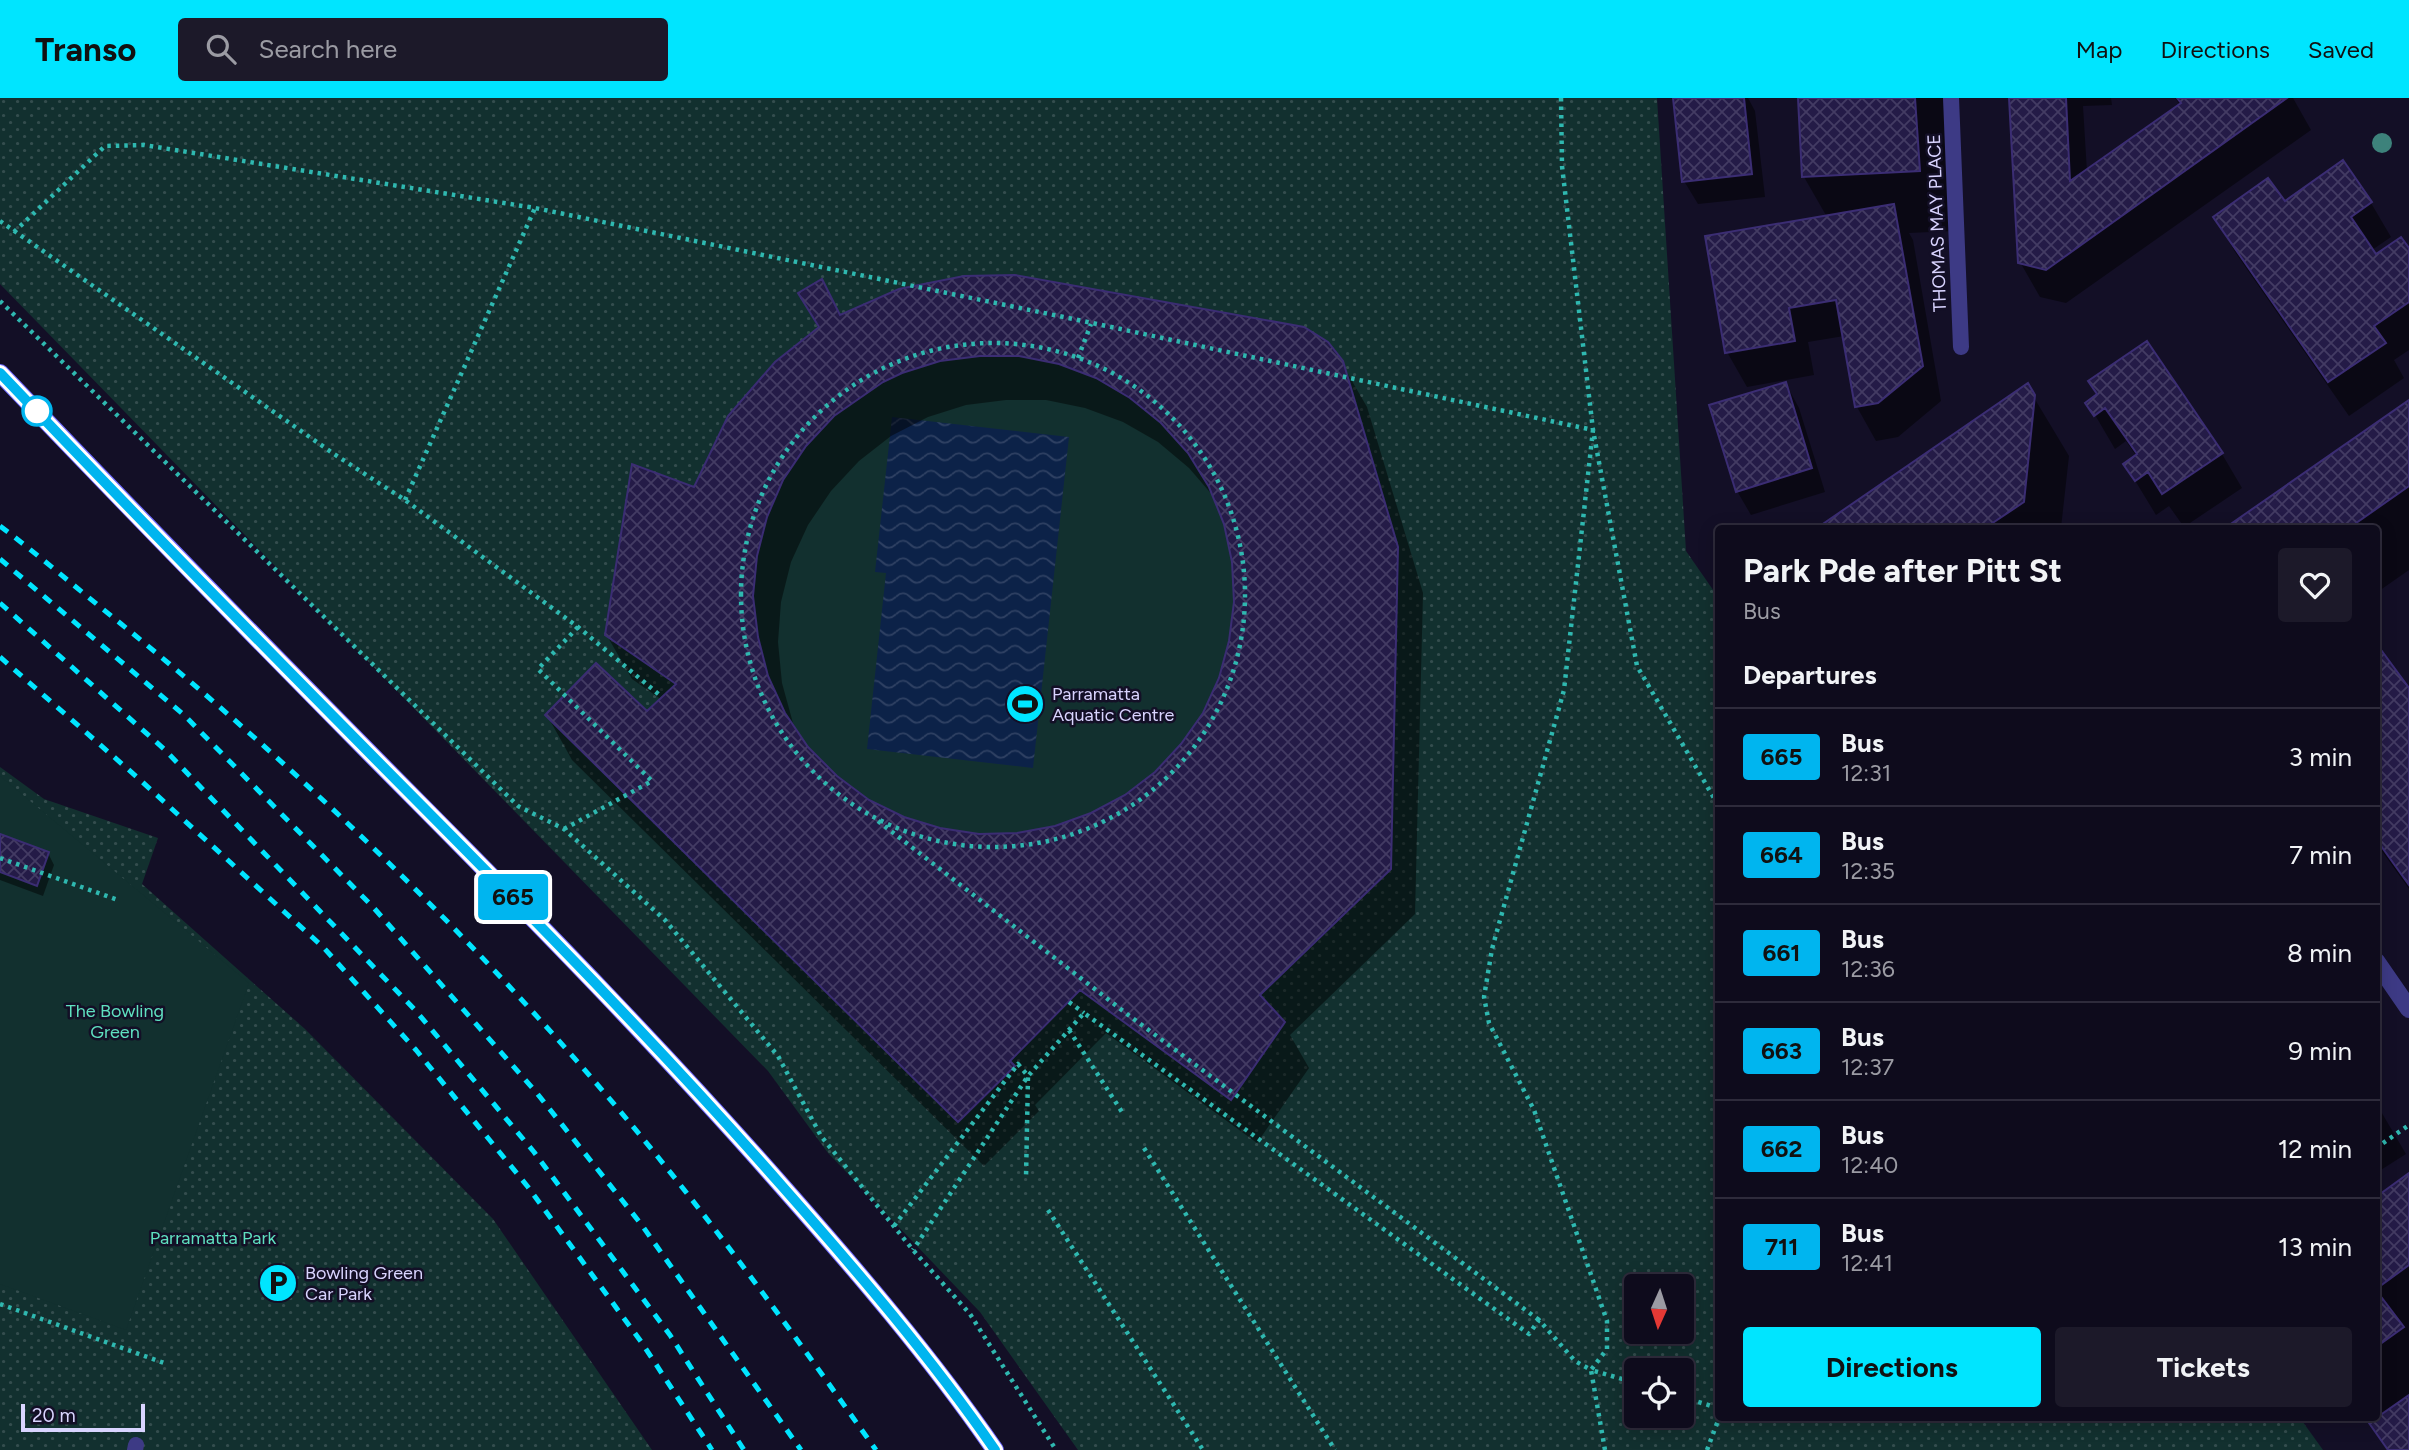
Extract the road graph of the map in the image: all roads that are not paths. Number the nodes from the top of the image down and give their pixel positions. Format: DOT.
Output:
graph roads {
  1 [pos="1951,98"];
  2 [pos="1961,347"];
  3 [pos="0,373"];
  4 [pos="2380,967"];
  5 [pos="2409,1009"];
  6 [pos="995,1450"];
  1 -- 2 [label="lane, THOMAS MAY PLACE"];
  3 -- 6 [label="street"];
  4 -- 5 [label="street"];
}
